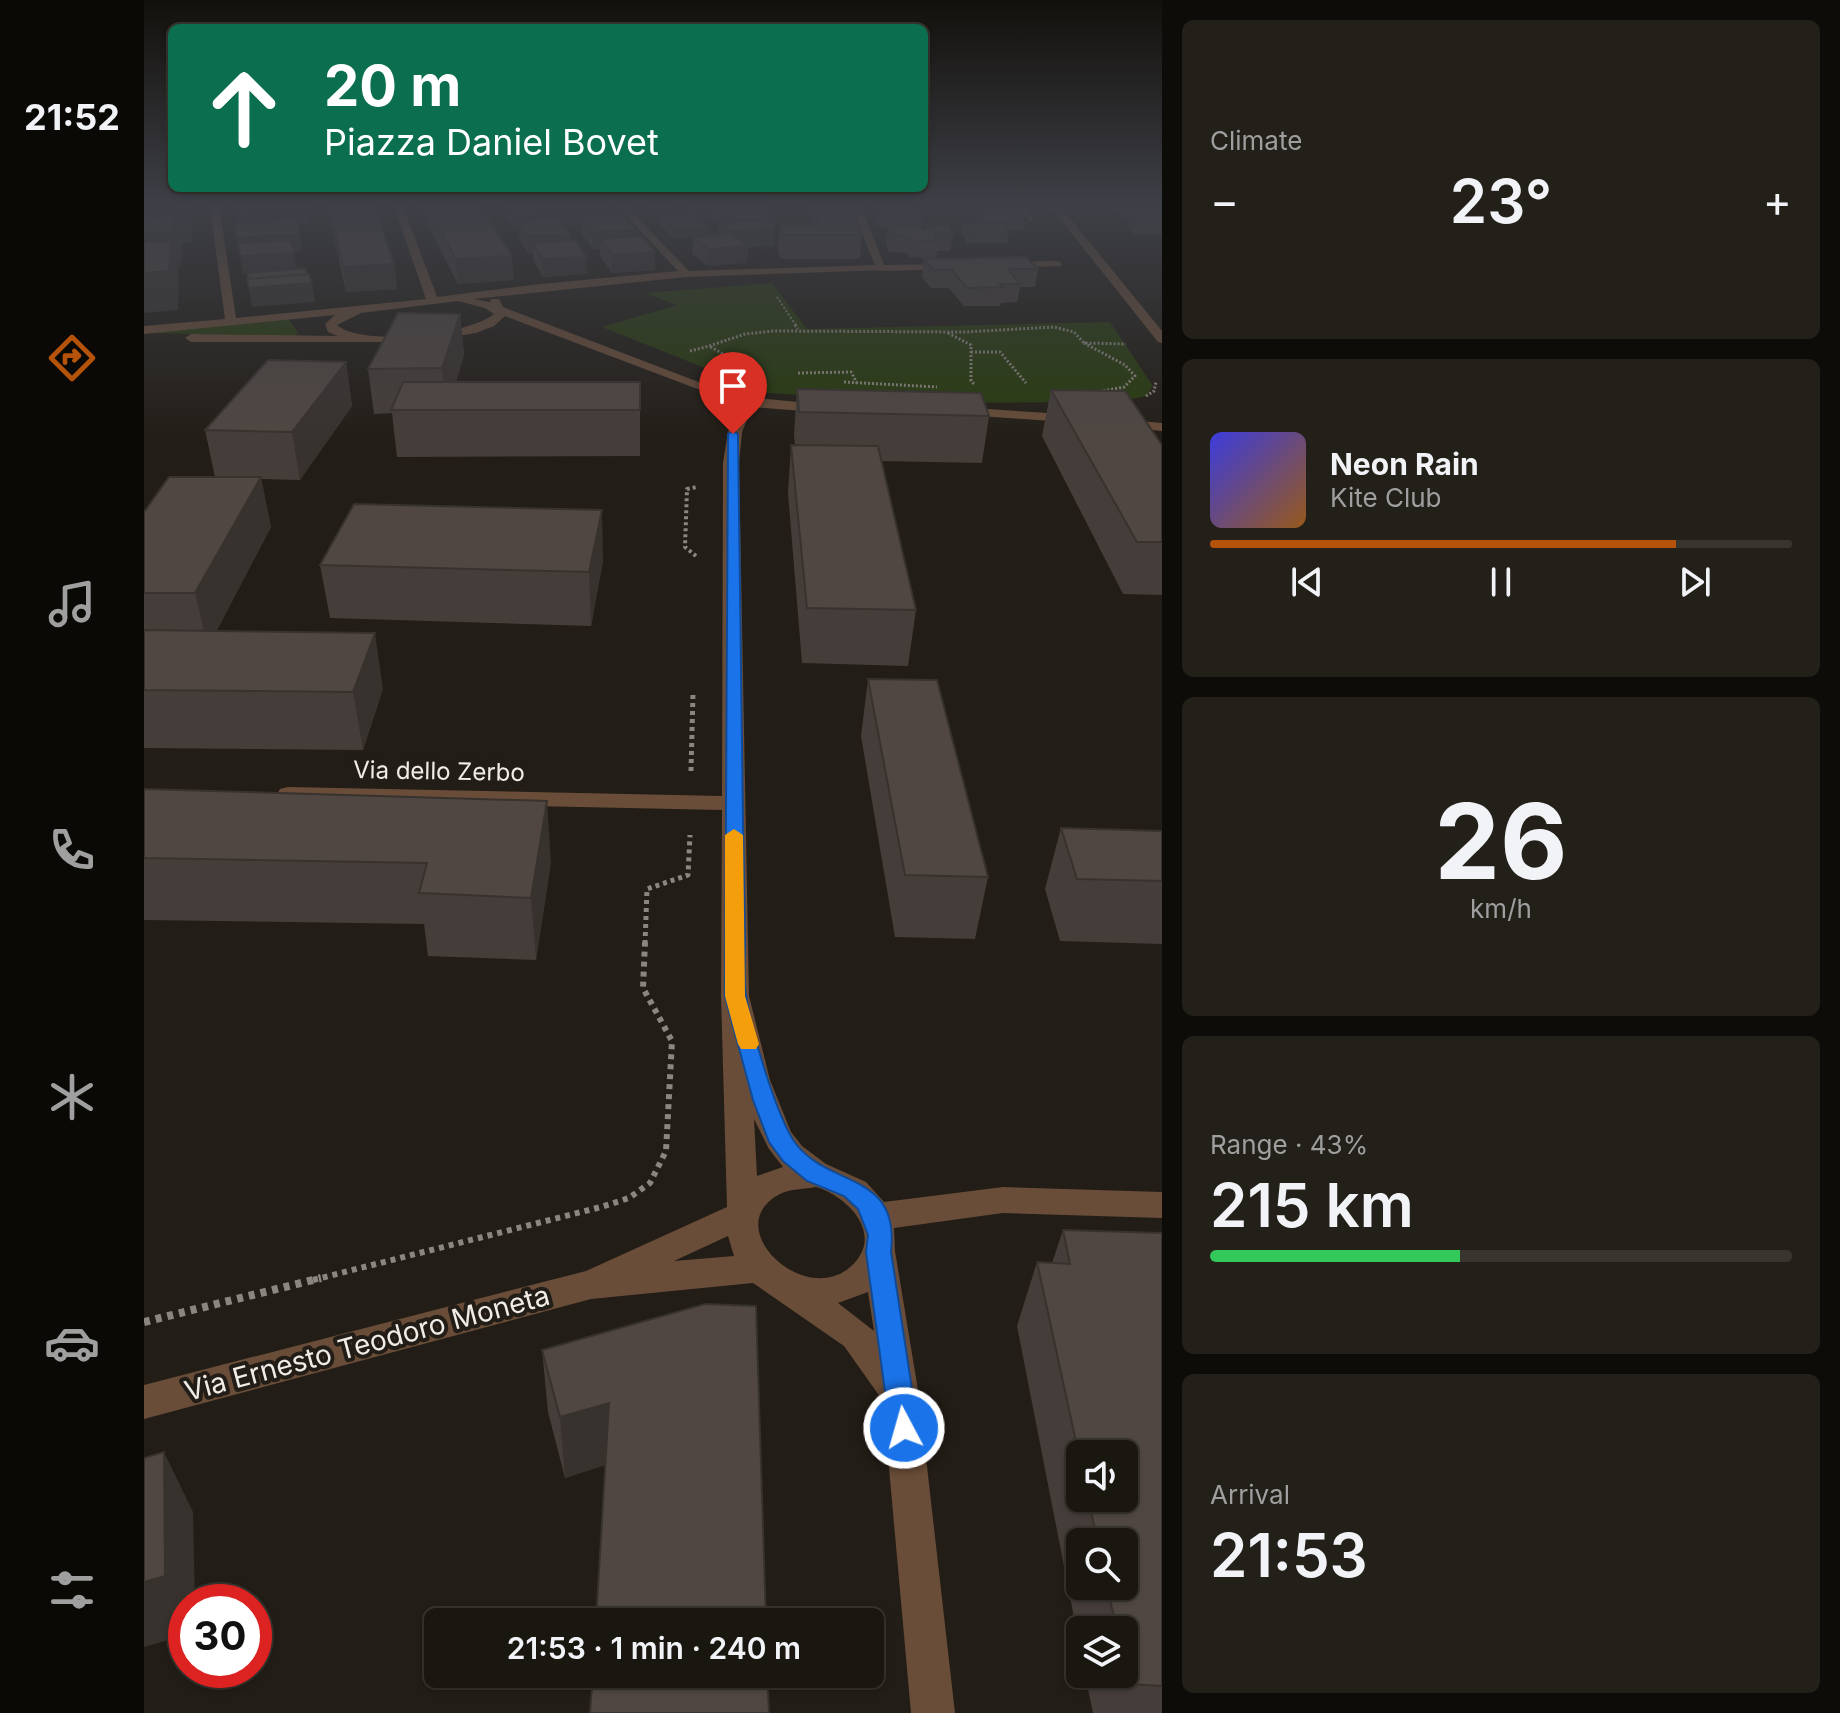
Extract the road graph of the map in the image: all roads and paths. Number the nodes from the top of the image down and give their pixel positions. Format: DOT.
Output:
graph roads {
  1 [pos="226,286"];
  2 [pos="427,286"];
  3 [pos="554,286"];
  4 [pos="1119,286"];
  5 [pos="531,288"];
  6 [pos="776,295"];
  7 [pos="433,301"];
  8 [pos="405,305"];
  9 [pos="365,309"];
  10 [pos="498,311"];
  11 [pos="231,321"];
  12 [pos="144,330"];
  13 [pos="799,330"];
  14 [pos="944,331"];
  15 [pos="463,332"];
  16 [pos="569,335"];
  17 [pos="424,337"];
  18 [pos="144,338"];
  19 [pos="1162,339"];
  20 [pos="364,340"];
  21 [pos="1084,343"];
  22 [pos="1131,344"];
  23 [pos="971,352"];
  24 [pos="798,373"];
  25 [pos="738,378"];
  26 [pos="834,381"];
  27 [pos="858,383"];
  28 [pos="1026,383"];
  29 [pos="939,387"];
  30 [pos="977,389"];
  31 [pos="1087,393"];
  32 [pos="748,403"];
  33 [pos="850,409"];
  34 [pos="936,411"];
  35 [pos="1162,430"];
  36 [pos="702,474"];
  37 [pos="698,558"];
  38 [pos="694,678"];
  39 [pos="271,793"];
  40 [pos="660,801"];
  41 [pos="733,803"];
  42 [pos="735,996"];
  43 [pos="816,1174"];
  44 [pos="1162,1205"];
  45 [pos="743,1214"];
  46 [pos="876,1217"];
  47 [pos="879,1252"];
  48 [pos="758,1268"];
  49 [pos="591,1284"];
  50 [pos="787,1287"];
  51 [pos="144,1322"];
  52 [pos="901,1396"];
  53 [pos="144,1402"];
  54 [pos="933,1713"];
  1 -- 11 [label="street"];
  2 -- 7 [label="street"];
  3 -- 5 [label="street"];
  4 -- 19 [label="street"];
  5 -- 7 [label="street"];
  5 -- 10 [label="street"];
  6 -- 13 [label="path"];
  7 -- 8 [label="street"];
  7 -- 10 [label="street"];
  8 -- 9 [label="street"];
  8 -- 17 [label="street"];
  9 -- 11 [label="street"];
  9 -- 20 [label="street"];
  10 -- 15 [label="street"];
  10 -- 16 [label="street"];
  11 -- 12 [label="street"];
  13 -- 14 [label="path"];
  13 -- 25 [label="path"];
  14 -- 21 [label="path"];
  14 -- 23 [label="path"];
  15 -- 16 [label="street"];
  15 -- 17 [label="street"];
  16 -- 32 [label="street"];
  17 -- 20 [label="street"];
  18 -- 20 [label="street"];
  21 -- 22 [label="path"];
  21 -- 31 [label="path"];
  23 -- 28 [label="path"];
  23 -- 30 [label="path"];
  24 -- 27 [label="path"];
  26 -- 27 [label="path"];
  27 -- 29 [label="path"];
  32 -- 33 [label="street"];
  32 -- 41 [label="street"];
  34 -- 35 [label="street"];
  36 -- 37 [label="path"];
  38 -- 40 [label="path"];
  39 -- 40 [label="street, Via dello Zerbo"];
  40 -- 41 [label="street, Via dello Zerbo"];
  40 -- 51 [label="path"];
  41 -- 42 [label="street"];
  42 -- 43 [label="street"];
  42 -- 45 [label="street"];
  43 -- 45 [label="street"];
  43 -- 46 [label="street"];
  44 -- 46 [label="street"];
  45 -- 48 [label="street"];
  45 -- 49 [label="street, Via Ernesto Teodoro Moneta"];
  46 -- 47 [label="street"];
  47 -- 50 [label="street"];
  47 -- 52 [label="street"];
  48 -- 49 [label="street, Via Ernesto Teodoro Moneta"];
  48 -- 50 [label="street"];
  49 -- 53 [label="street, Via Ernesto Teodoro Moneta"];
  50 -- 52 [label="street"];
  52 -- 54 [label="street"];
}
